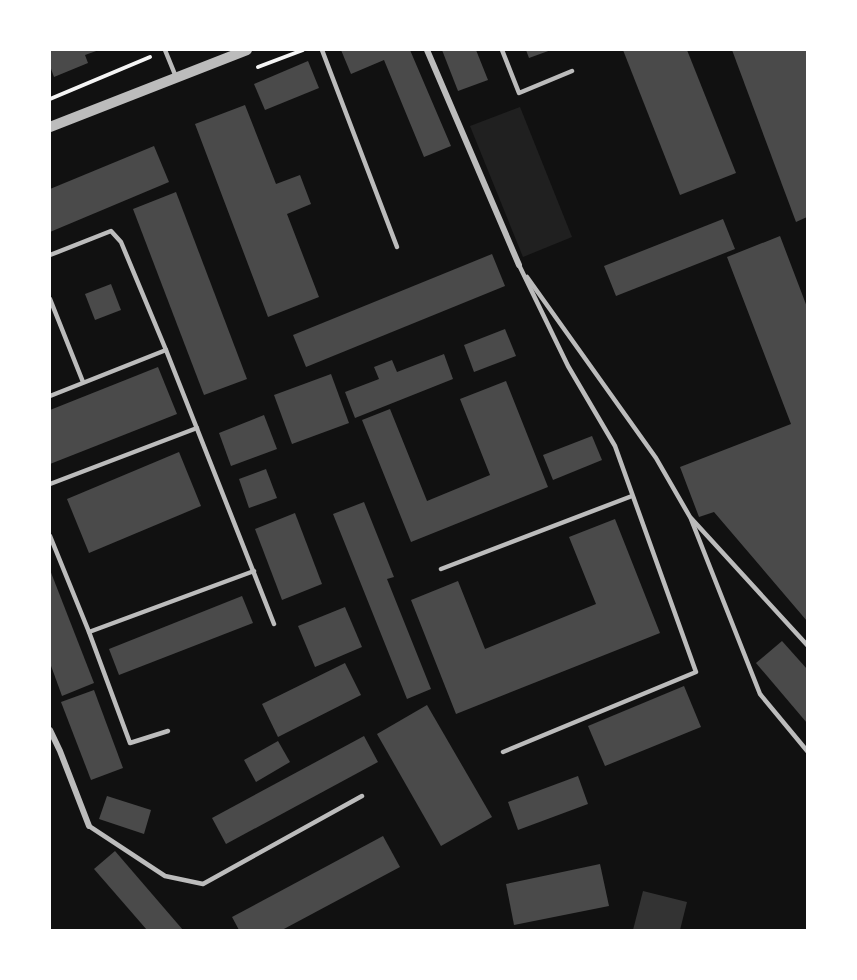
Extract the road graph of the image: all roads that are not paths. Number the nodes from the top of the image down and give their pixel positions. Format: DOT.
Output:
graph roads {
  1 [pos="165,50"];
  2 [pos="247,50"];
  3 [pos="322,50"];
  4 [pos="427,50"];
  5 [pos="502,50"];
  6 [pos="572,71"];
  7 [pos="176,78"];
  8 [pos="50,127"];
  9 [pos="397,247"];
  10 [pos="50,255"];
  11 [pos="519,265"];
  12 [pos="50,299"];
  13 [pos="166,350"];
  14 [pos="83,382"];
  15 [pos="50,396"];
  16 [pos="197,428"];
  17 [pos="50,484"];
  18 [pos="632,496"];
  19 [pos="690,517"];
  20 [pos="50,536"];
  21 [pos="441,569"];
  22 [pos="254,571"];
  23 [pos="274,624"];
  24 [pos="89,632"];
  25 [pos="807,646"];
  26 [pos="50,730"];
  27 [pos="168,732"];
  28 [pos="503,752"];
  29 [pos="807,752"];
  30 [pos="362,796"];
  31 [pos="89,826"];
  1 -- 7 [label="lane"];
  2 -- 7 [label="street"];
  3 -- 9 [label="lane"];
  4 -- 11 [label="street"];
  5 -- 6 [label="lane"];
  7 -- 8 [label="street"];
  10 -- 13 [label="lane"];
  11 -- 18 [label="lane"];
  11 -- 19 [label="lane"];
  12 -- 14 [label="lane"];
  13 -- 14 [label="lane"];
  13 -- 16 [label="lane"];
  14 -- 15 [label="lane"];
  16 -- 17 [label="lane"];
  16 -- 22 [label="lane"];
  18 -- 21 [label="lane"];
  18 -- 28 [label="lane"];
  19 -- 25 [label="lane"];
  19 -- 29 [label="lane"];
  20 -- 24 [label="lane"];
  22 -- 23 [label="lane"];
  22 -- 24 [label="lane"];
  24 -- 27 [label="lane"];
  26 -- 31 [label="street"];
  30 -- 31 [label="lane"];
}
